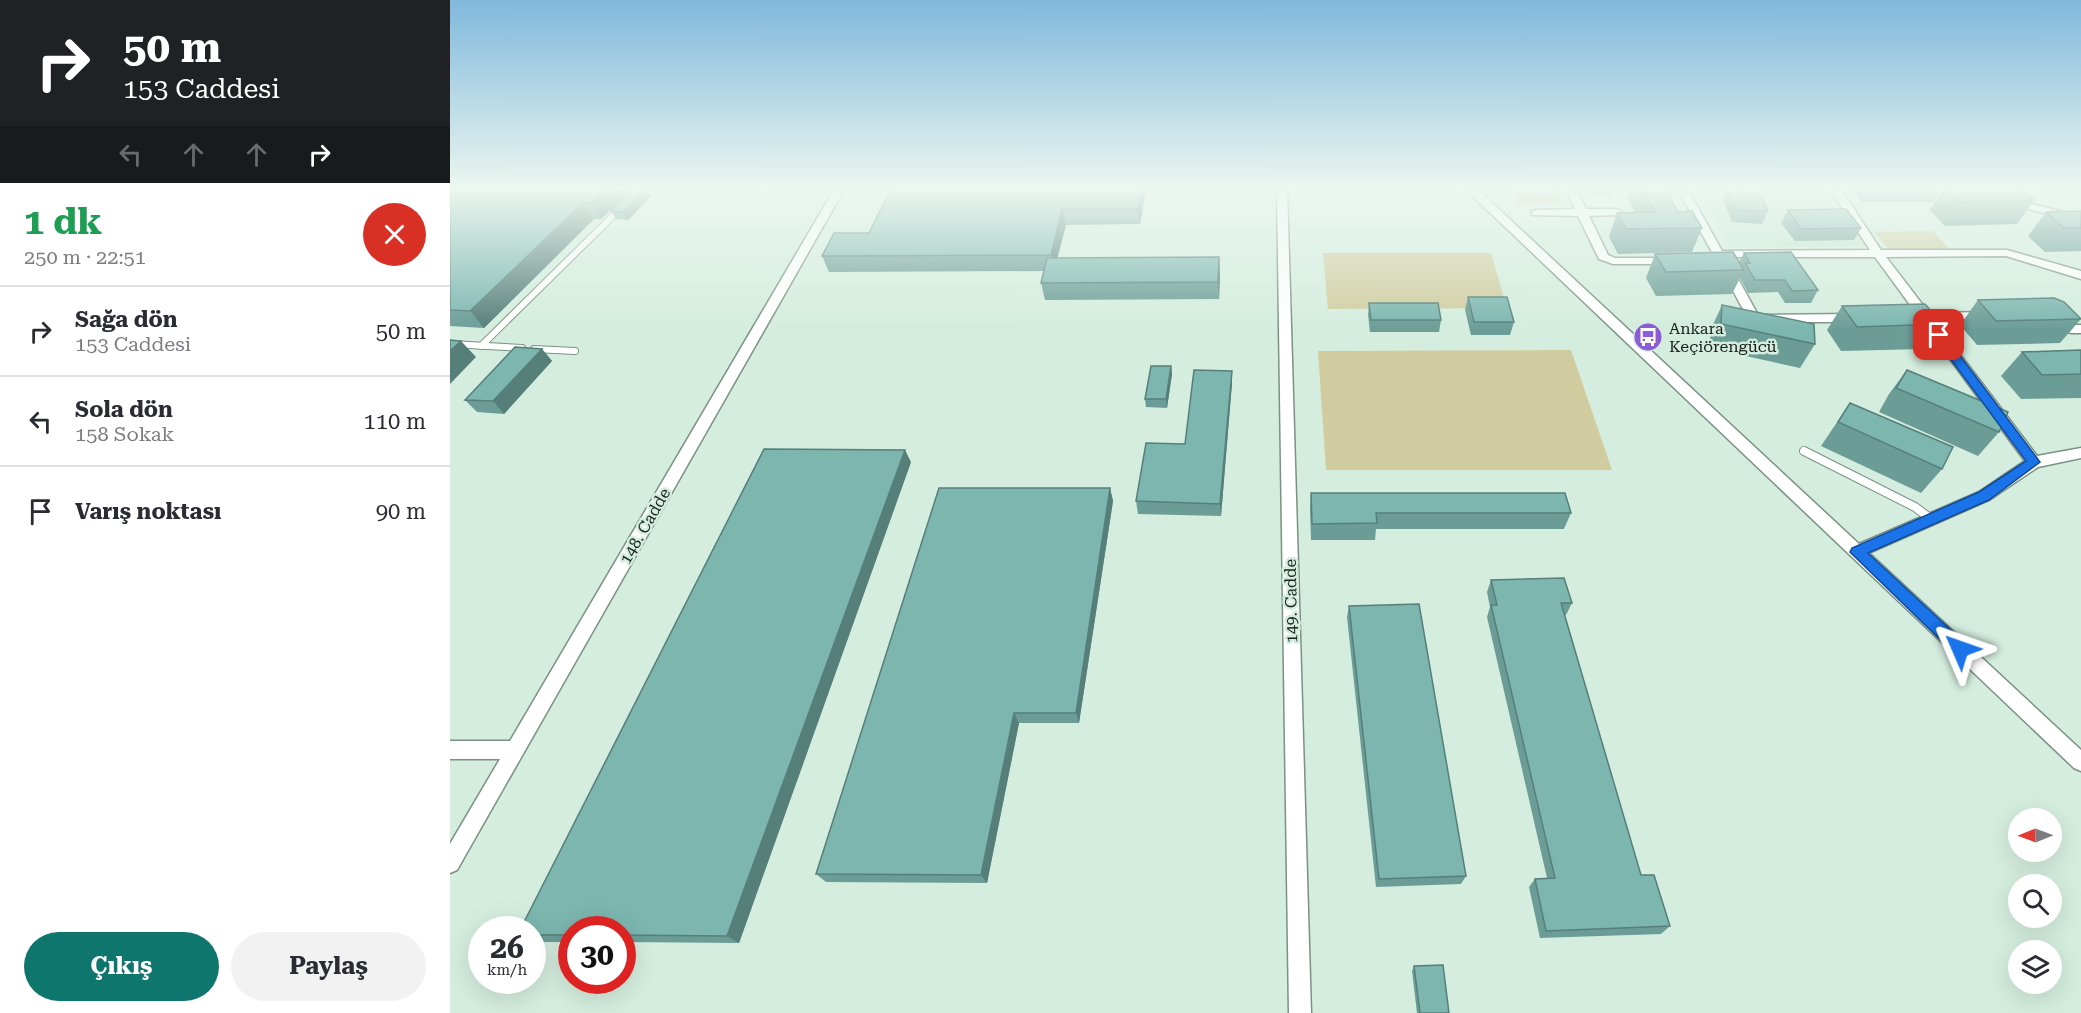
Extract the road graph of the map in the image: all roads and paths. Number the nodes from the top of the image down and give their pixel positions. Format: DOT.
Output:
graph roads {
  1 [pos="593,235"];
  2 [pos="813,235"];
  3 [pos="1283,235"];
  4 [pos="1519,235"];
  5 [pos="1591,235"];
  6 [pos="1705,235"];
  7 [pos="1866,235"];
  8 [pos="1879,255"];
  9 [pos="1717,259"];
  10 [pos="1687,261"];
  11 [pos="2081,275"];
  12 [pos="2003,314"];
  13 [pos="1925,317"];
  14 [pos="2037,317"];
  15 [pos="1868,318"];
  16 [pos="1902,318"];
  17 [pos="2081,329"];
  18 [pos="450,344"];
  19 [pos="481,346"];
  20 [pos="575,351"];
  21 [pos="1804,451"];
  22 [pos="2081,453"];
  23 [pos="2034,462"];
  24 [pos="1931,519"];
  25 [pos="1857,552"];
  26 [pos="450,750"];
  27 [pos="516,750"];
  28 [pos="2081,762"];
  29 [pos="450,863"];
  30 [pos="1300,1013"];
  1 -- 19 [label="lane"];
  2 -- 27 [label="street, 148. Cadde"];
  3 -- 30 [label="street, 149. Cadde"];
  4 -- 25 [label="street"];
  5 -- 10 [label="street"];
  6 -- 9 [label="street"];
  7 -- 8 [label="street"];
  8 -- 9 [label="street"];
  8 -- 11 [label="street"];
  8 -- 13 [label="street"];
  9 -- 15 [label="street"];
  12 -- 13 [label="street"];
  13 -- 16 [label="street"];
  13 -- 23 [label="street"];
  14 -- 17 [label="street"];
  18 -- 19 [label="lane"];
  19 -- 20 [label="lane"];
  21 -- 24 [label="lane"];
  22 -- 23 [label="street"];
  23 -- 24 [label="street"];
  24 -- 25 [label="street"];
  25 -- 28 [label="street"];
  26 -- 27 [label="street"];
  27 -- 29 [label="street, 148. Cadde"];
}
